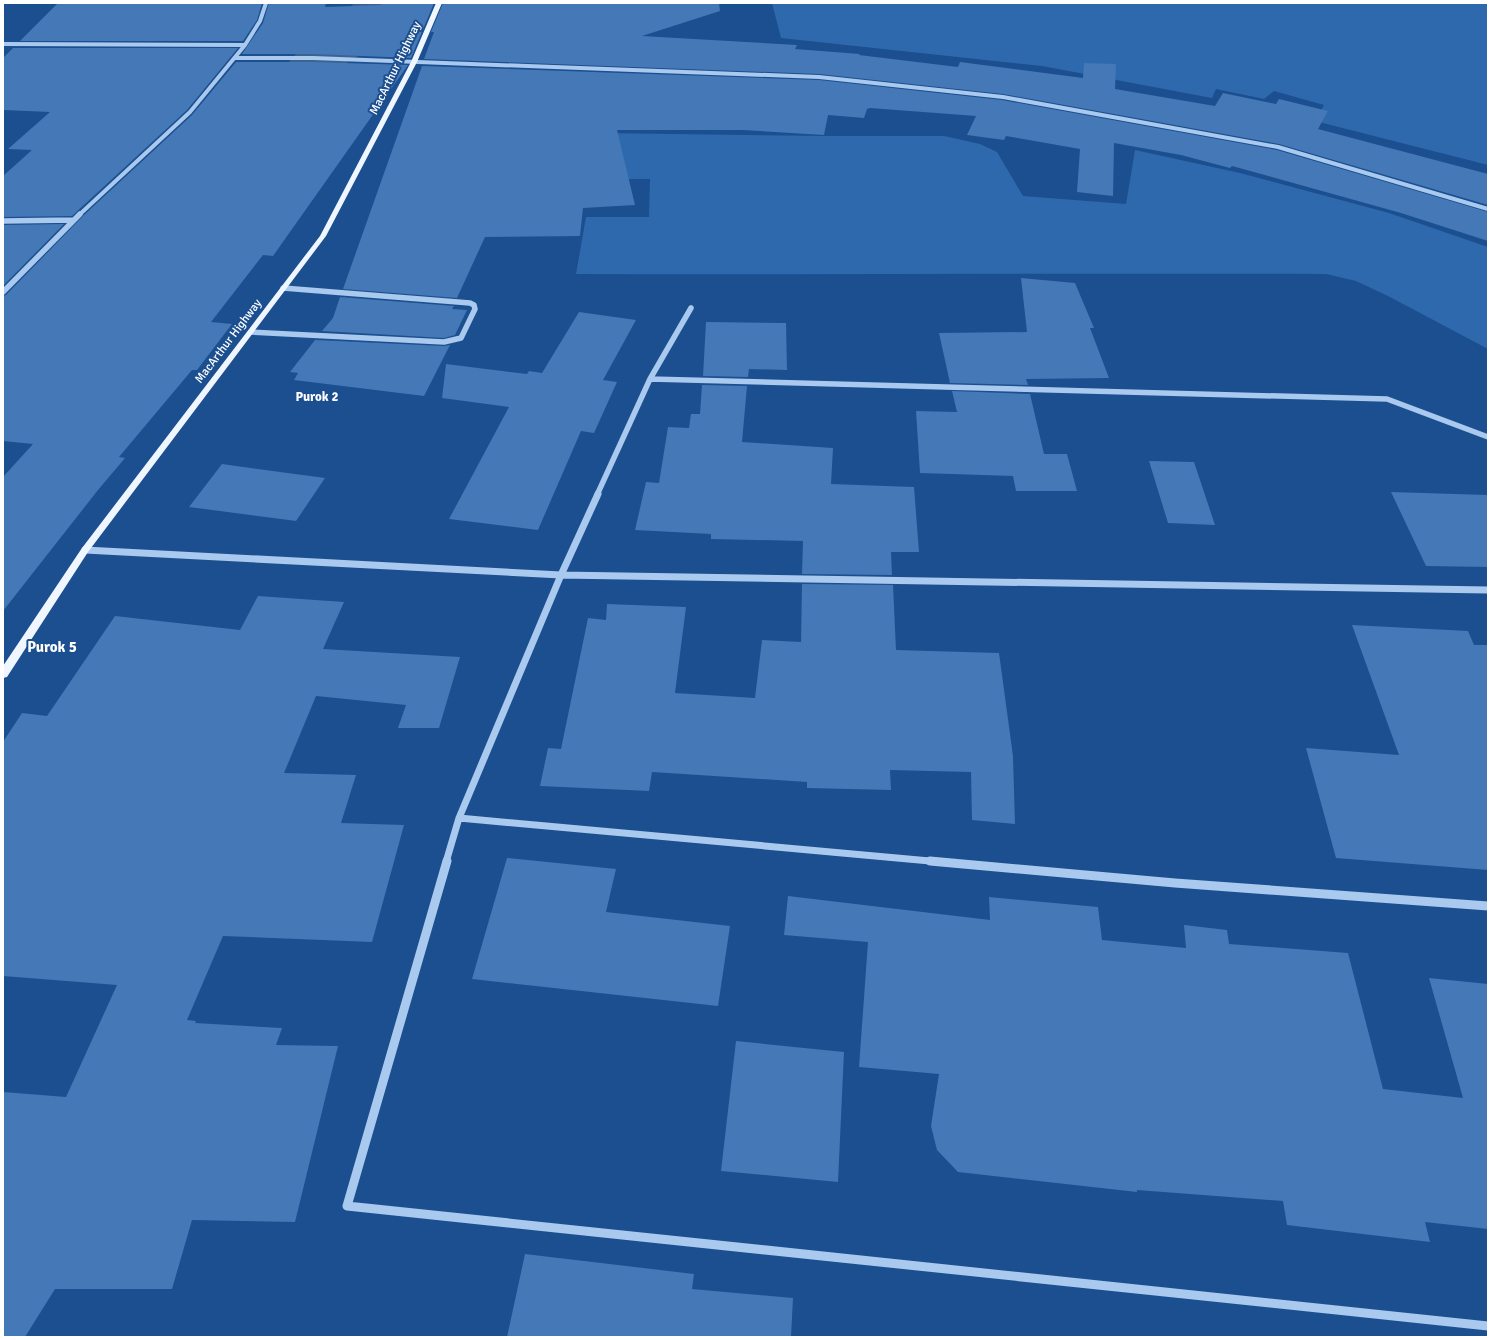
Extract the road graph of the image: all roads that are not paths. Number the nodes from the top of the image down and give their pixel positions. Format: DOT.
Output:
graph roads {
  1 [pos="266,3"];
  2 [pos="439,3"];
  3 [pos="3,44"];
  4 [pos="245,45"];
  5 [pos="235,58"];
  6 [pos="414,62"];
  7 [pos="1488,209"];
  8 [pos="74,220"];
  9 [pos="3,221"];
  10 [pos="283,288"];
  11 [pos="3,292"];
  12 [pos="691,308"];
  13 [pos="251,332"];
  14 [pos="650,379"];
  15 [pos="1488,437"];
  16 [pos="86,550"];
  17 [pos="561,575"];
  18 [pos="1488,590"];
  19 [pos="3,674"];
  20 [pos="459,818"];
  21 [pos="1488,906"];
  22 [pos="1488,1326"];
  1 -- 4 [label="street"];
  2 -- 6 [label="main road, MacArthur Highway"];
  3 -- 4 [label="street"];
  4 -- 5 [label="street"];
  5 -- 6 [label="street"];
  5 -- 8 [label="street"];
  6 -- 7 [label="street"];
  6 -- 10 [label="main road, MacArthur Highway"];
  8 -- 9 [label="street"];
  8 -- 11 [label="street"];
  10 -- 13 [label="main road, MacArthur Highway"];
  10 -- 13 [label="street"];
  12 -- 14 [label="street"];
  13 -- 16 [label="main road, MacArthur Highway"];
  14 -- 15 [label="street"];
  14 -- 17 [label="street"];
  16 -- 17 [label="street"];
  16 -- 19 [label="main road, MacArthur Highway"];
  17 -- 18 [label="street"];
  17 -- 20 [label="street"];
  20 -- 21 [label="street"];
  20 -- 22 [label="street"];
}
